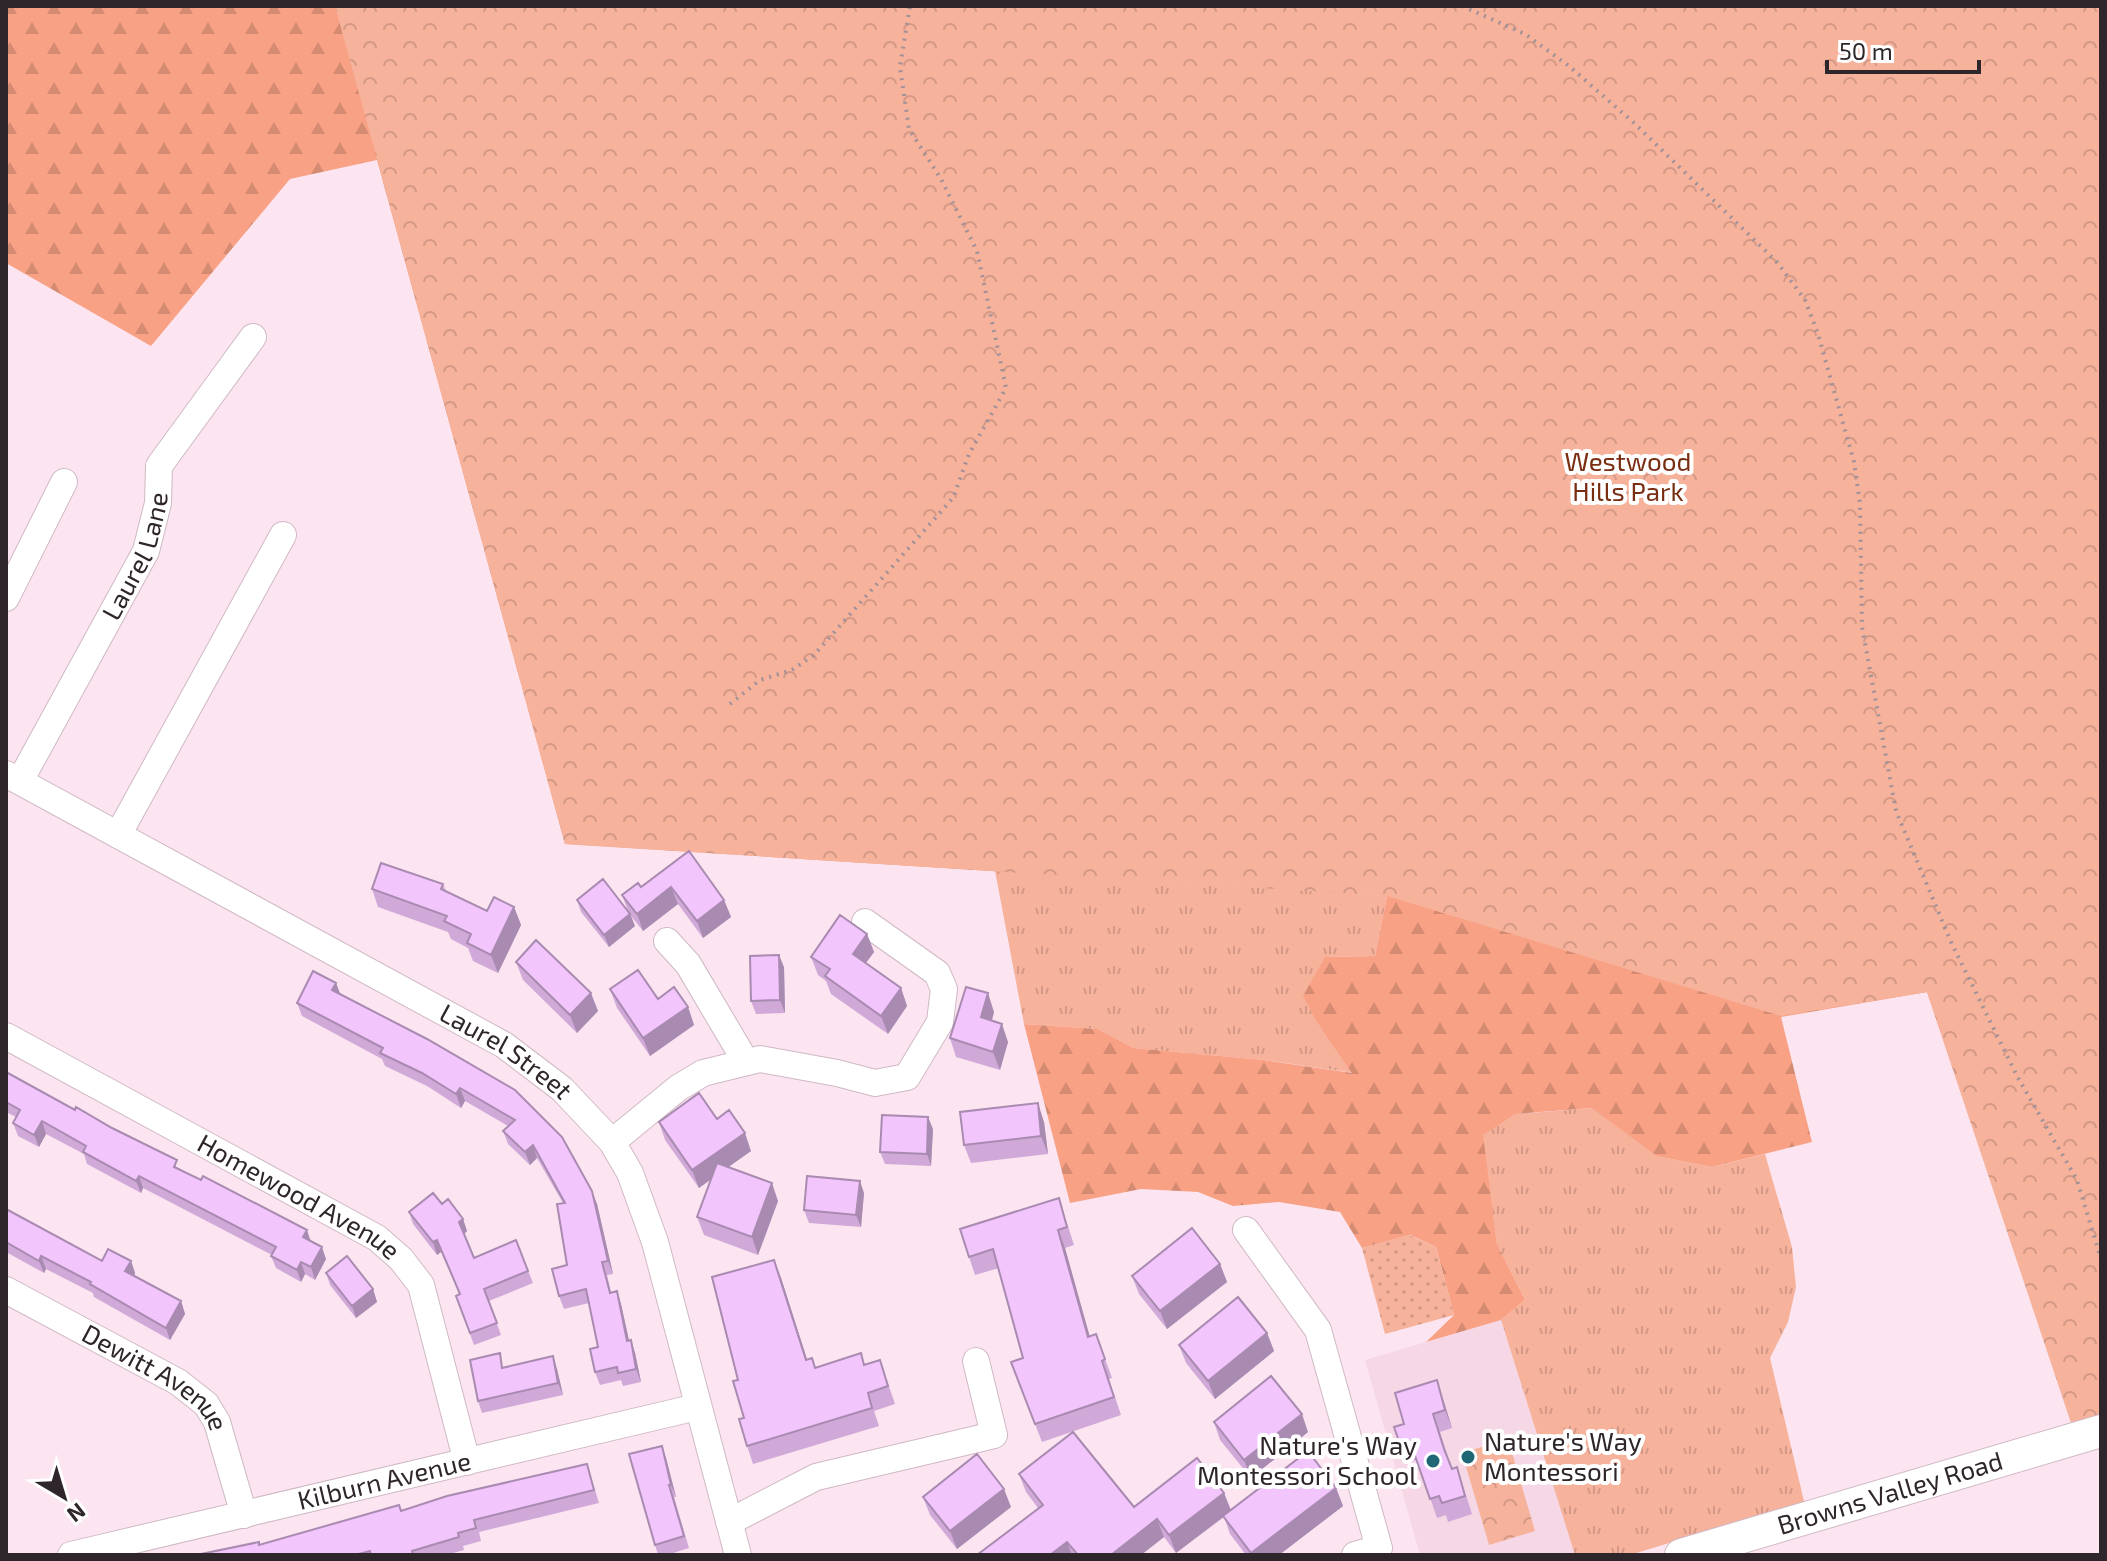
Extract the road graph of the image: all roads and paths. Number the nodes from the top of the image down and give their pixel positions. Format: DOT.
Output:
graph roads {
  1 [pos="910,6"];
  2 [pos="1462,6"];
  3 [pos="253,337"];
  4 [pos="64,482"];
  5 [pos="283,535"];
  6 [pos="6,598"];
  7 [pos="730,704"];
  8 [pos="13,777"];
  9 [pos="118,835"];
  10 [pos="865,922"];
  11 [pos="667,941"];
  12 [pos="6,1036"];
  13 [pos="746,1062"];
  14 [pos="612,1142"];
  15 [pos="1246,1230"];
  16 [pos="2101,1259"];
  17 [pos="6,1290"];
  18 [pos="976,1361"];
  19 [pos="697,1407"];
  20 [pos="2101,1431"];
  21 [pos="467,1462"];
  22 [pos="244,1515"];
  23 [pos="729,1522"];
  24 [pos="71,1555"];
  25 [pos="738,1555"];
  26 [pos="1355,1555"];
  27 [pos="1681,1555"];
  1 -- 7 [label="path"];
  2 -- 16 [label="path"];
  3 -- 8 [label="street, Laurel Lane"];
  4 -- 6 [label="street"];
  5 -- 9 [label="street"];
  8 -- 9 [label="street, Laurel Street"];
  9 -- 14 [label="street, Laurel Street"];
  10 -- 13 [label="street"];
  11 -- 13 [label="street"];
  12 -- 21 [label="street, Homewood Avenue"];
  13 -- 14 [label="street"];
  14 -- 19 [label="street, Laurel Street"];
  15 -- 26 [label="street"];
  17 -- 22 [label="street, Dewitt Avenue"];
  18 -- 23 [label="street"];
  19 -- 21 [label="street, Kilburn Avenue"];
  19 -- 23 [label="street, Laurel Street"];
  20 -- 27 [label="main road, Browns Valley Road"];
  21 -- 22 [label="street, Kilburn Avenue"];
  22 -- 24 [label="street, Kilburn Avenue"];
  23 -- 25 [label="street, Laurel Street"];
}
